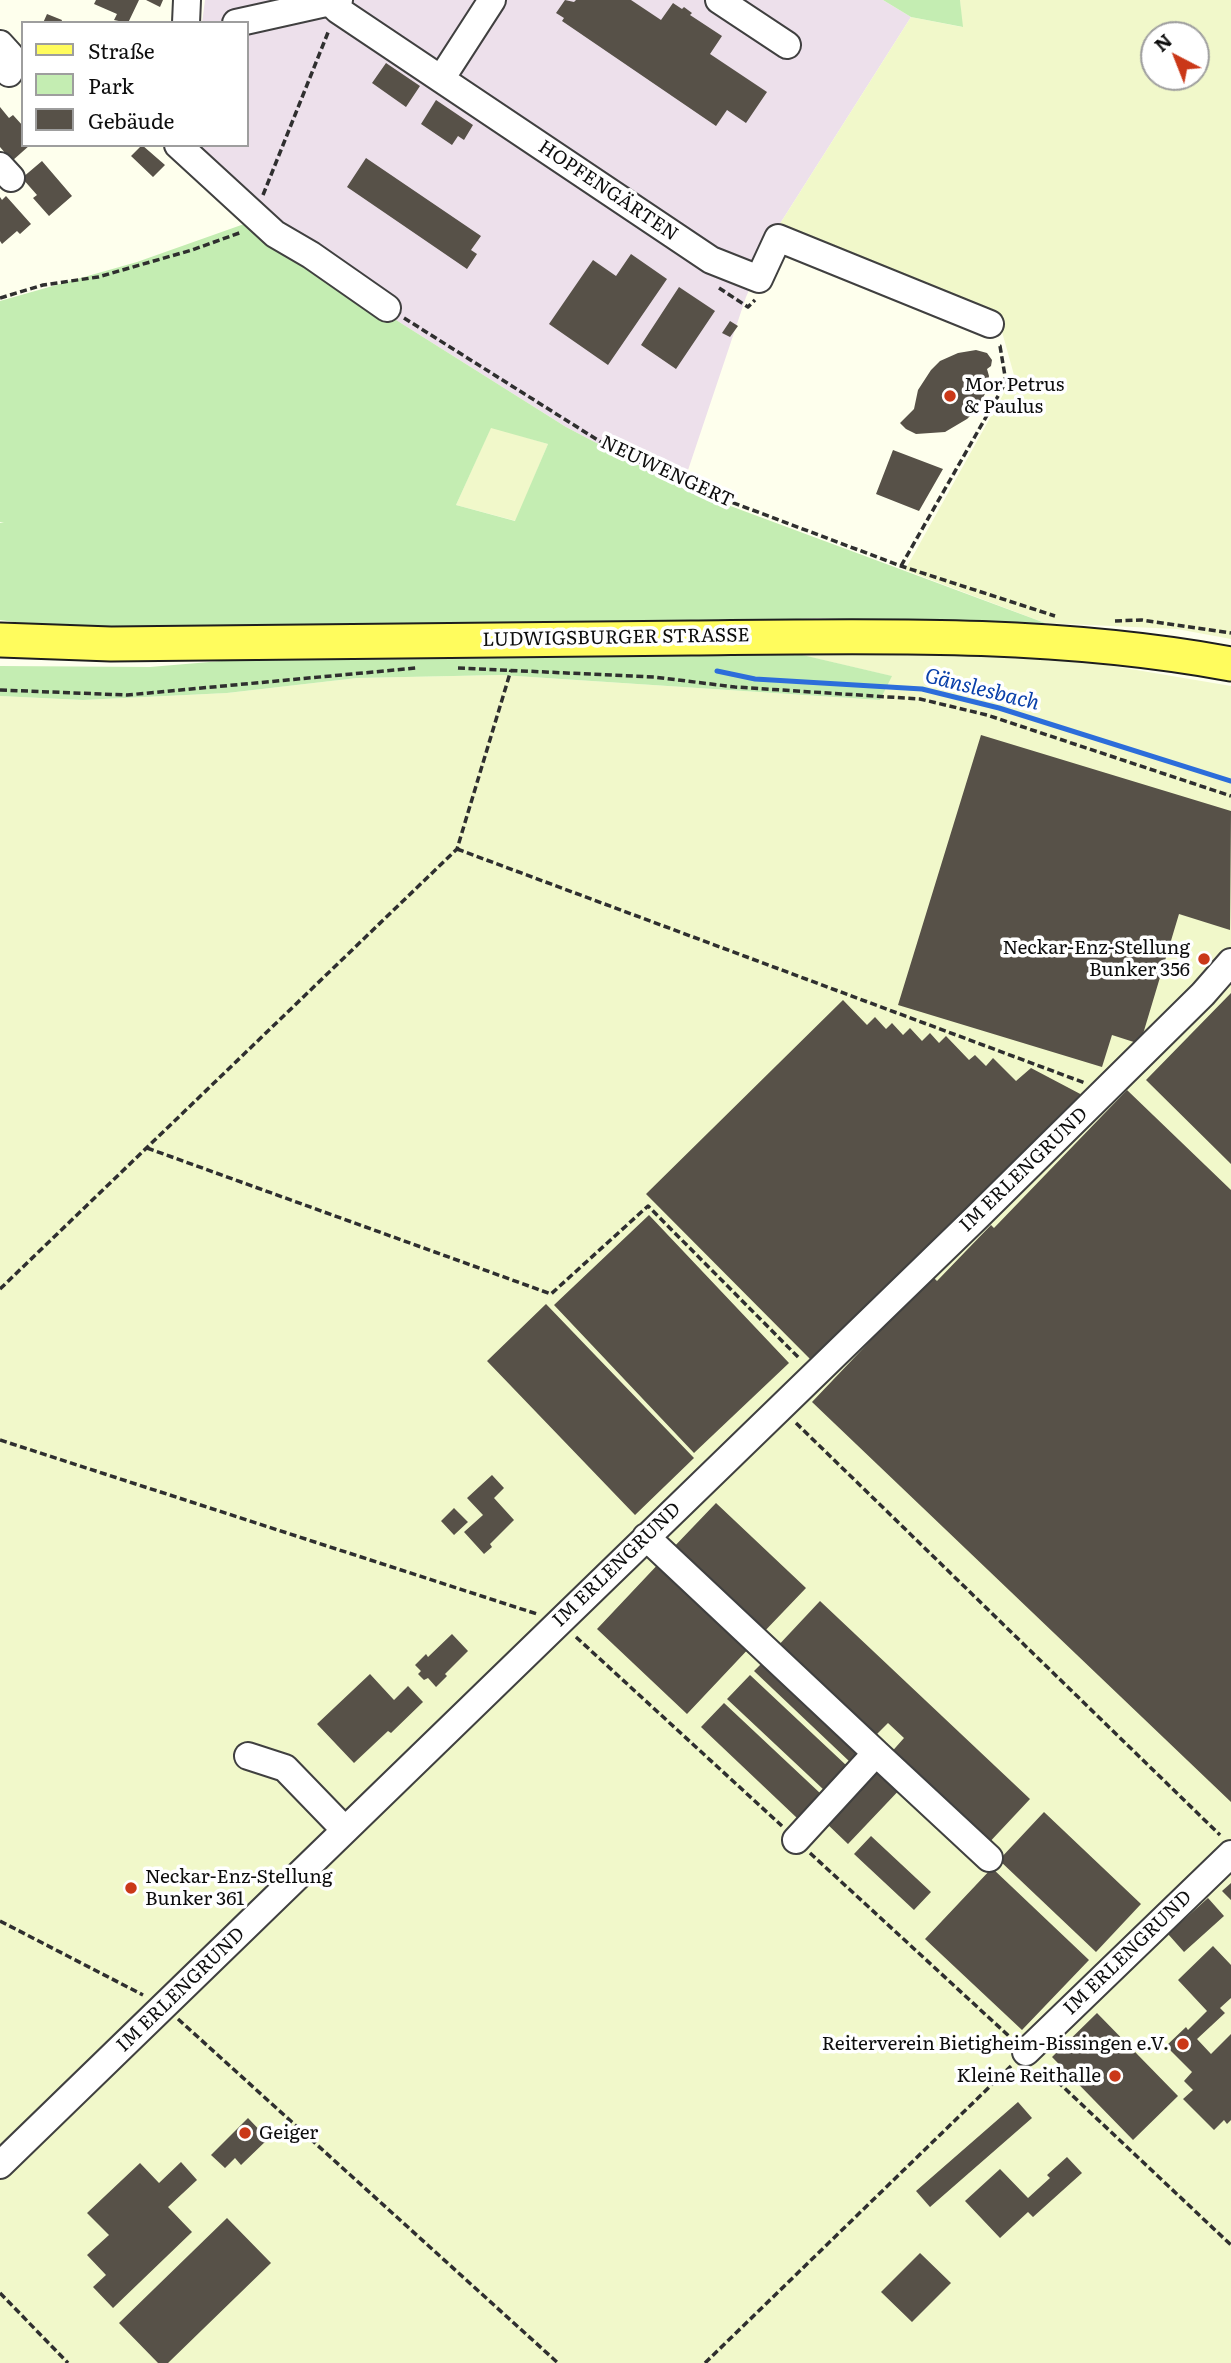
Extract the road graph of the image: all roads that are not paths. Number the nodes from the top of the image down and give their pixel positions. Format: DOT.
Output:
graph roads {
  1 [pos="187,0"];
  2 [pos="492,0"];
  3 [pos="719,0"];
  4 [pos="335,4"];
  5 [pos="186,21"];
  6 [pos="246,21"];
  7 [pos="0,44"];
  8 [pos="787,45"];
  9 [pos="11,73"];
  10 [pos="441,79"];
  11 [pos="180,147"];
  12 [pos="387,308"];
  13 [pos="995,335"];
  14 [pos="0,640"];
  15 [pos="1231,664"];
  16 [pos="1231,962"];
  17 [pos="646,1537"];
  18 [pos="876,1753"];
  19 [pos="248,1756"];
  20 [pos="345,1830"];
  21 [pos="796,1840"];
  22 [pos="1226,1844"];
  23 [pos="989,1858"];
  24 [pos="1026,2052"];
  25 [pos="0,2165"];
  1 -- 5 [label="street"];
  2 -- 10 [label="street"];
  3 -- 8 [label="street"];
  4 -- 6 [label="street"];
  4 -- 10 [label="street, HOPFENGÄRTEN"];
  7 -- 9 [label="street"];
  10 -- 13 [label="street, HOPFENGÄRTEN"];
  11 -- 12 [label="street"];
  14 -- 15 [label="main road, LUDWIGSBURGER STRASSE"];
  16 -- 17 [label="street, IM ERLENGRUND"];
  17 -- 18 [label="street"];
  17 -- 20 [label="street, IM ERLENGRUND"];
  18 -- 21 [label="street"];
  18 -- 23 [label="street"];
  19 -- 20 [label="street"];
  20 -- 25 [label="street, IM ERLENGRUND"];
  22 -- 24 [label="street, IM ERLENGRUND"];
}
